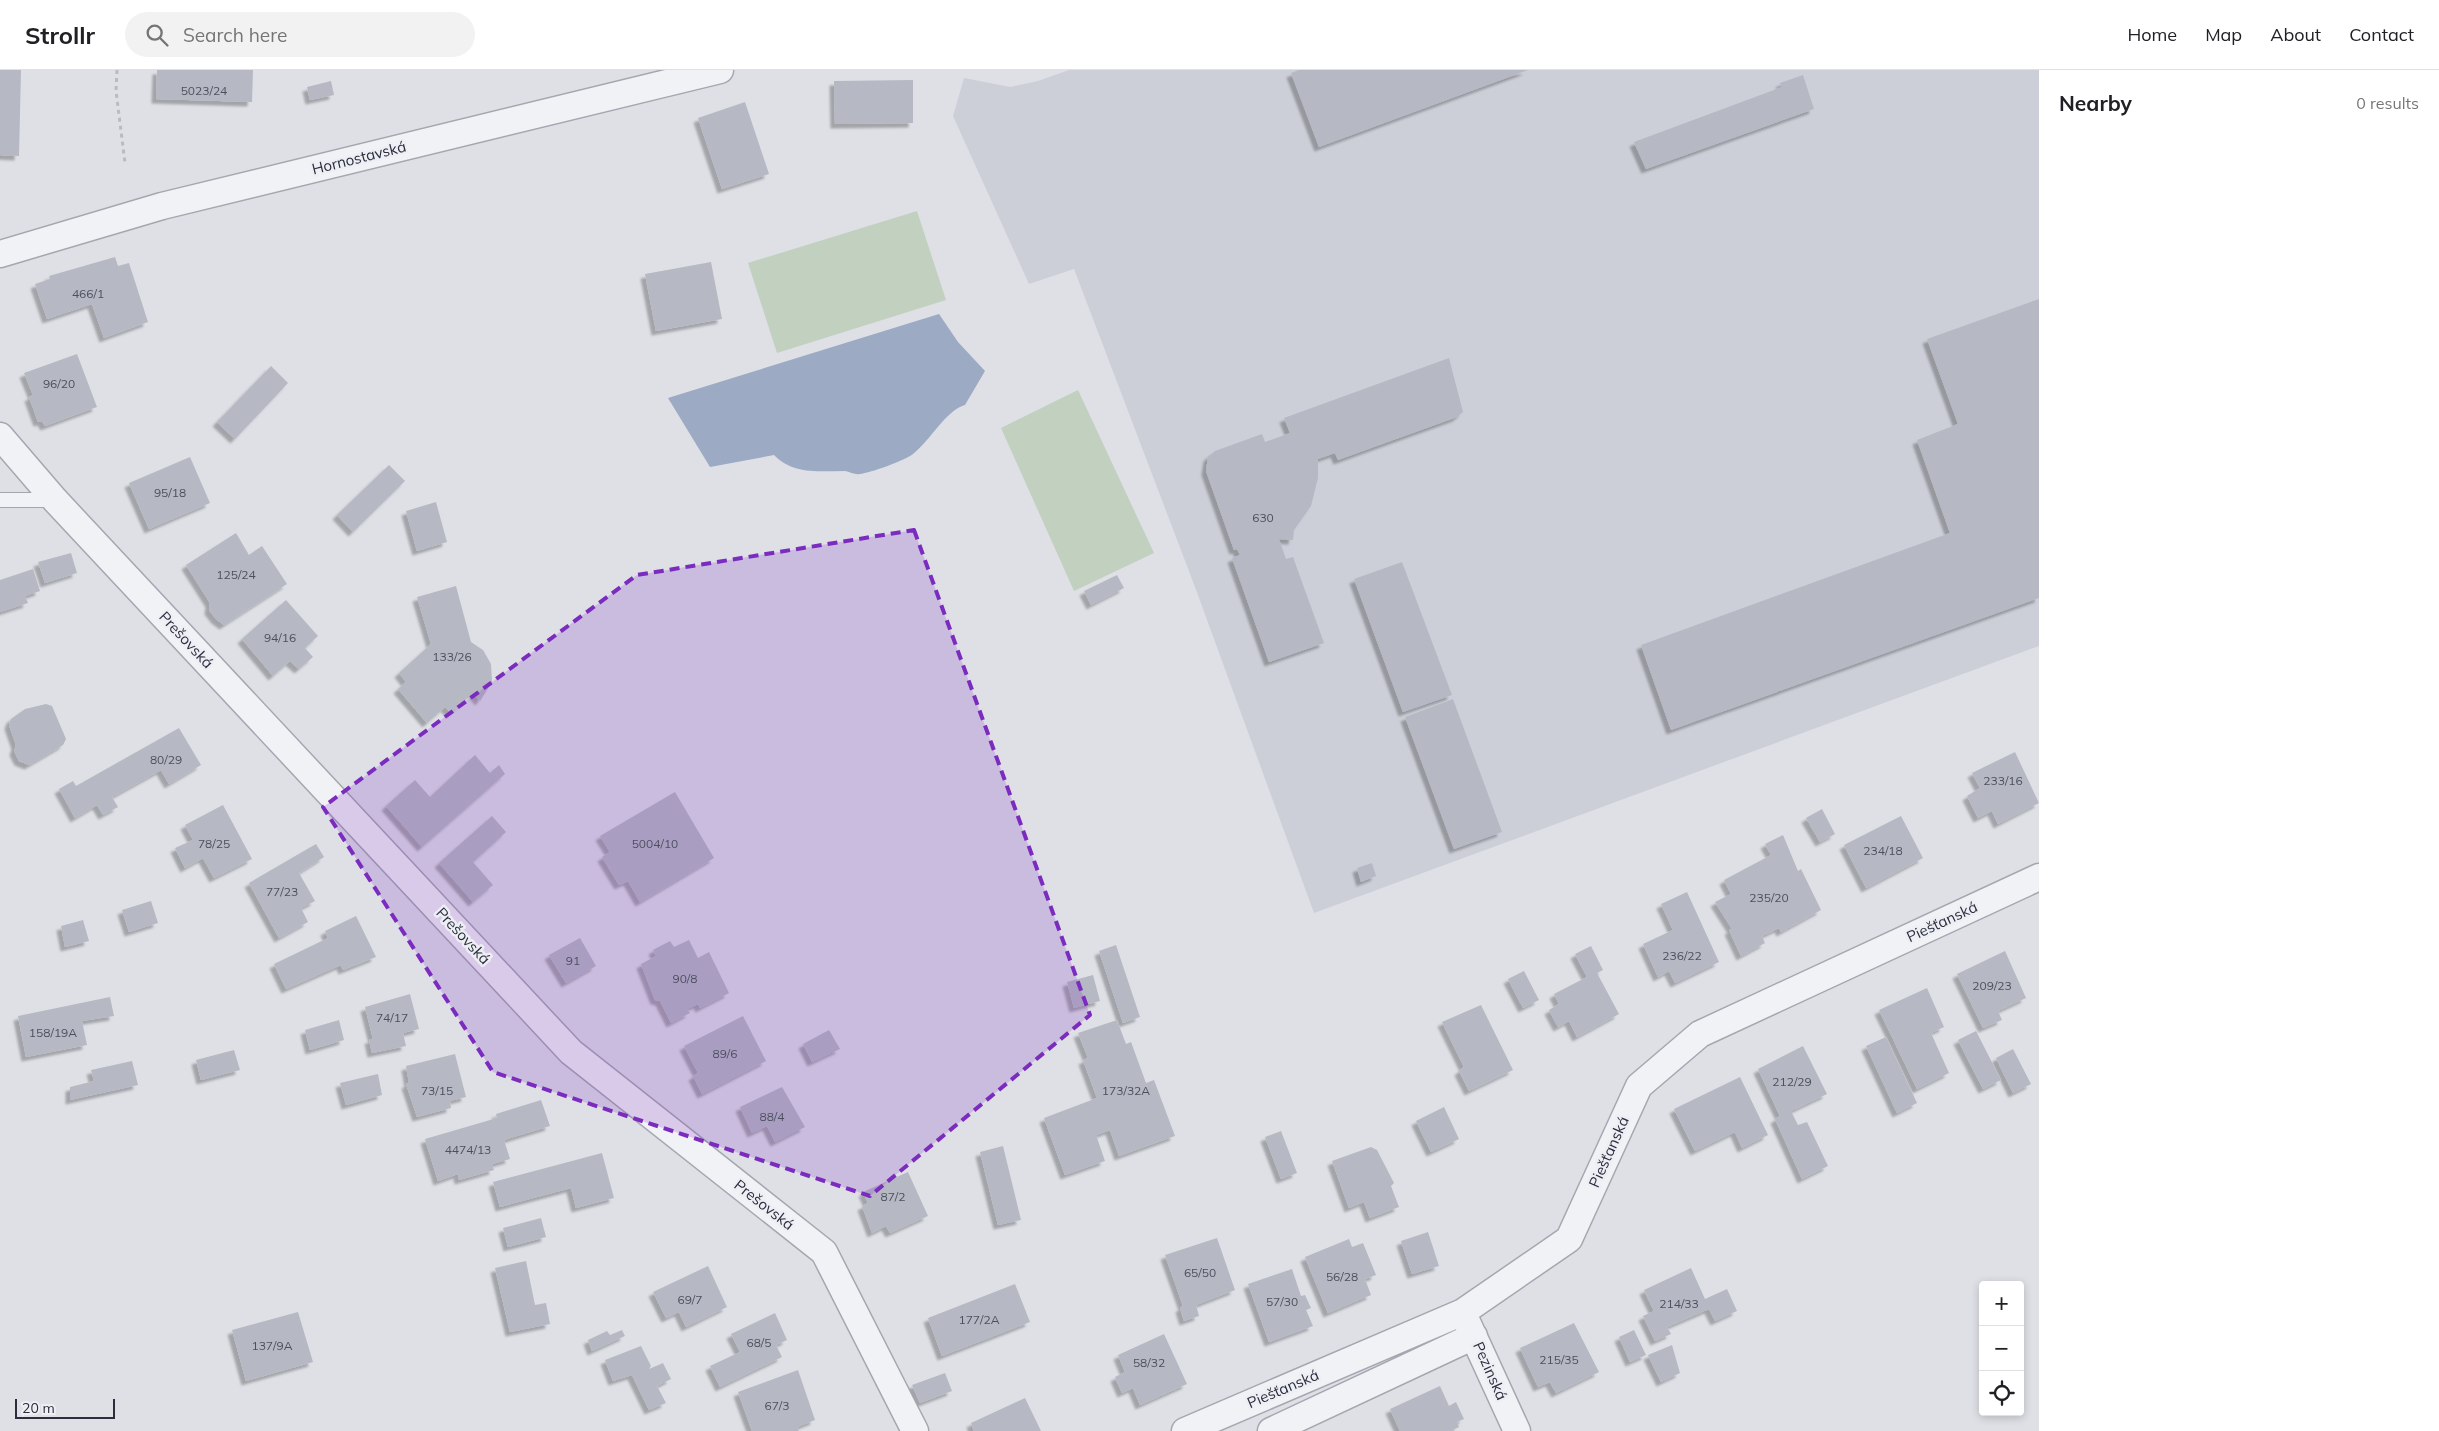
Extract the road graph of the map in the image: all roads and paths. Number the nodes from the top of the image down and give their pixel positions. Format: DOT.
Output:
graph roads {
  1 [pos="117,70"];
  2 [pos="720,70"];
  3 [pos="126,163"];
  4 [pos="0,254"];
  5 [pos="0,436"];
  6 [pos="0,500"];
  7 [pos="55,500"];
  8 [pos="2039,878"];
  9 [pos="1463,1312"];
  10 [pos="1474,1336"];
  11 [pos="914,1431"];
  12 [pos="1185,1431"];
  13 [pos="1271,1431"];
  14 [pos="1517,1431"];
  1 -- 3 [label="path"];
  2 -- 4 [label="street, Hornostavská"];
  5 -- 7 [label="street, Prešovská"];
  6 -- 7 [label="lane"];
  7 -- 11 [label="street, Prešovská"];
  8 -- 9 [label="street, Piešťanská"];
  9 -- 10 [label="street, Pezinská"];
  9 -- 12 [label="street, Piešťanská"];
  10 -- 13 [label="street"];
  10 -- 14 [label="street, Pezinská"];
}
